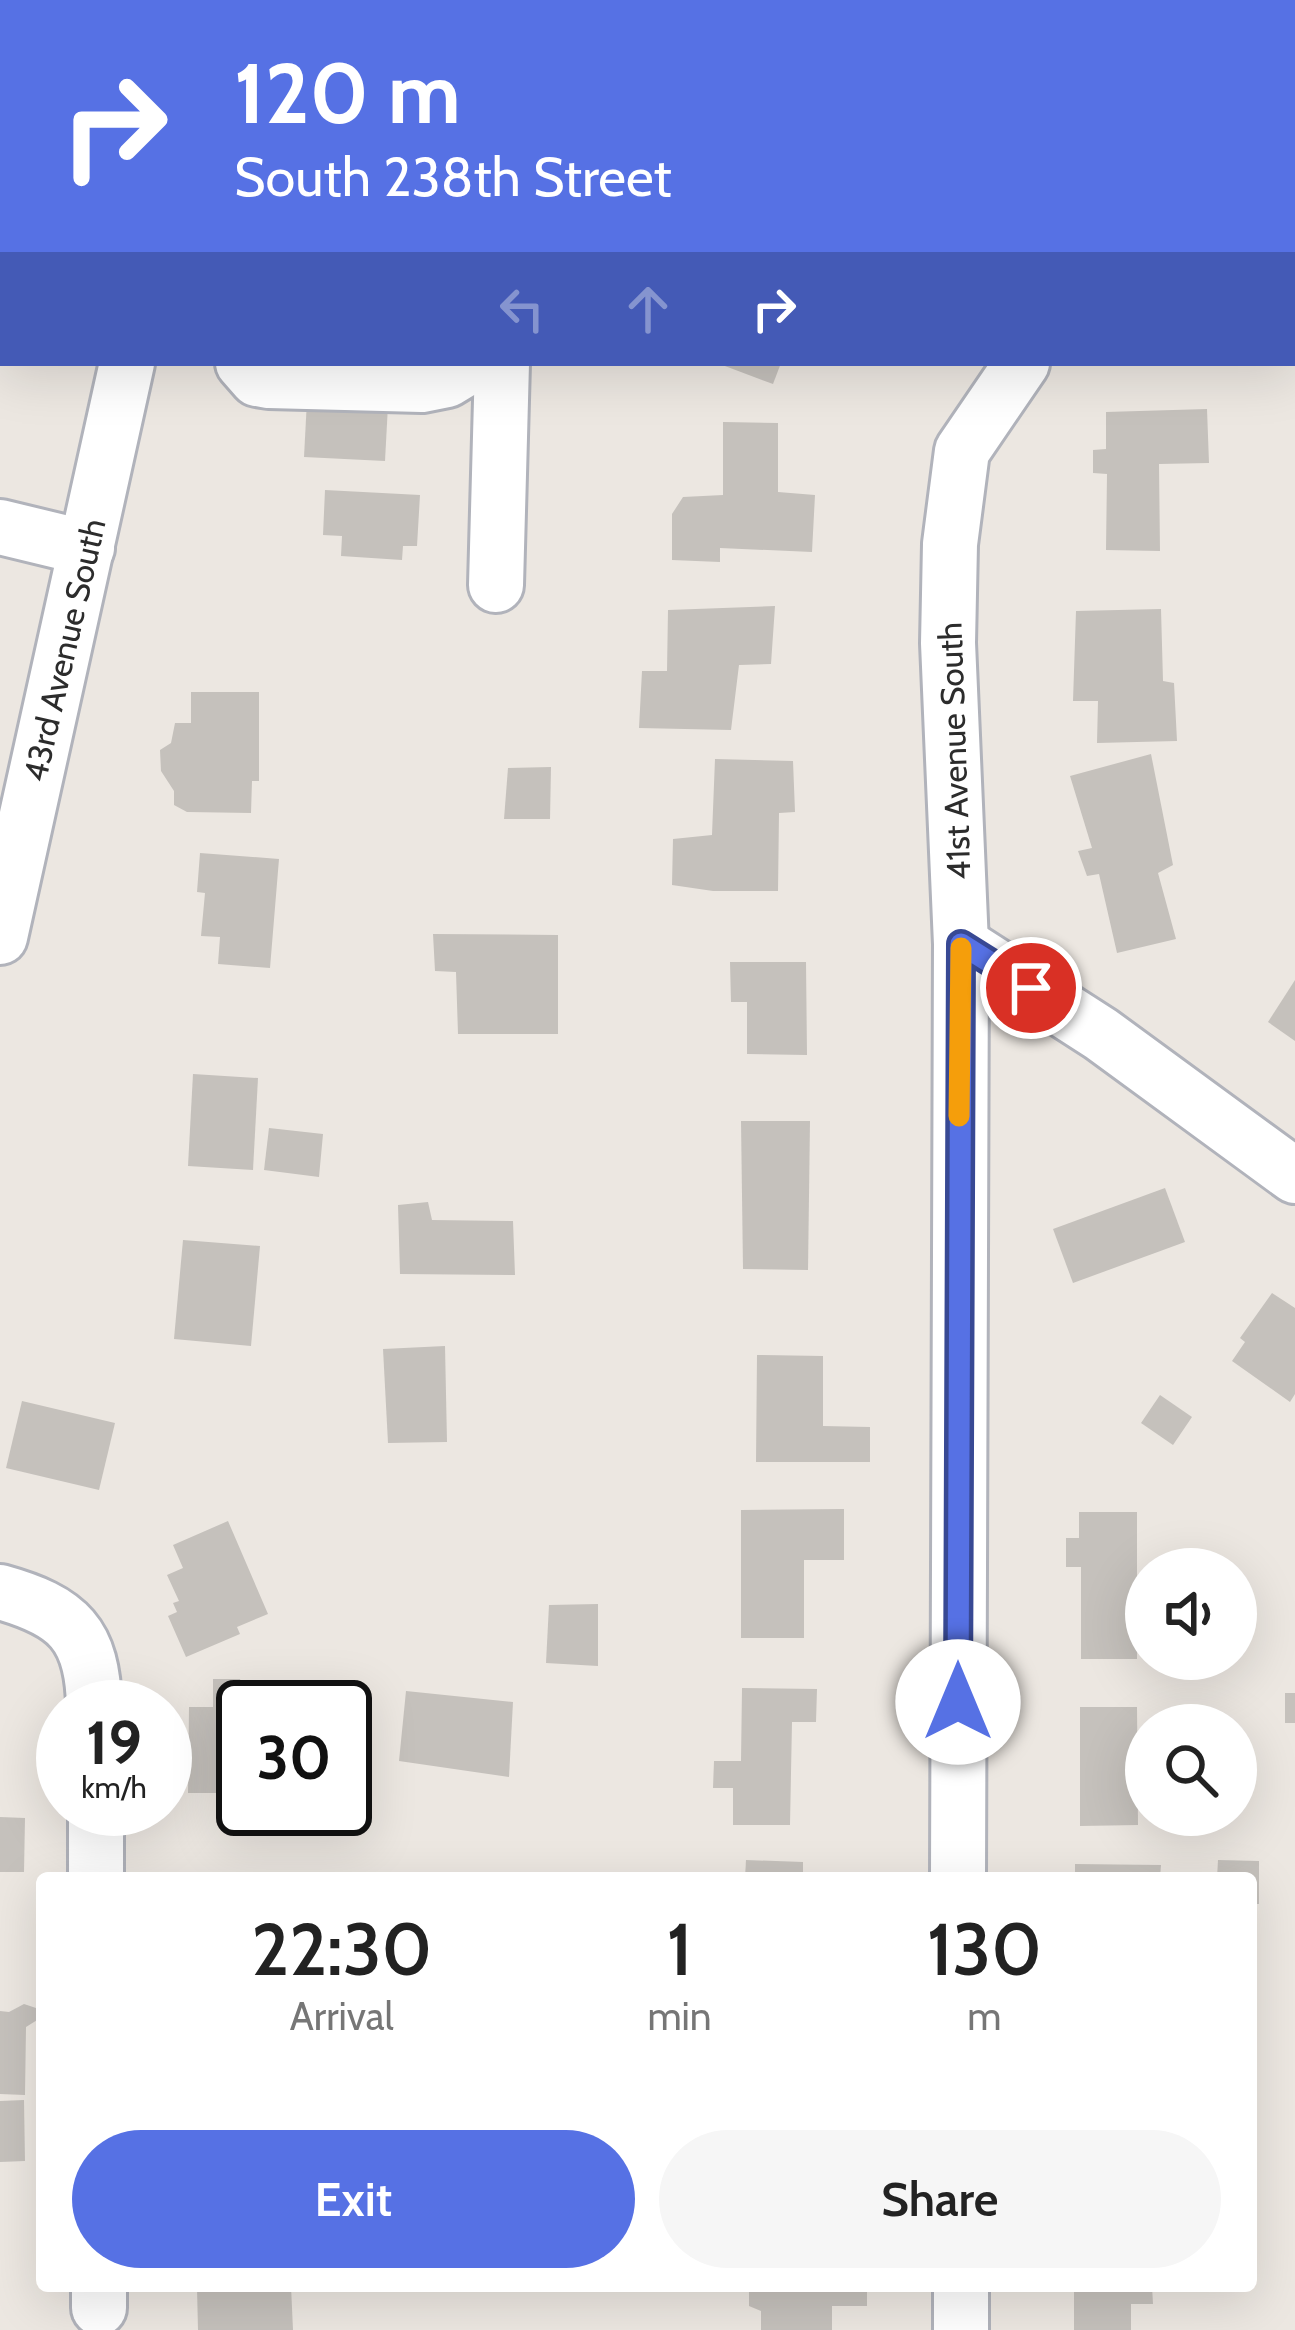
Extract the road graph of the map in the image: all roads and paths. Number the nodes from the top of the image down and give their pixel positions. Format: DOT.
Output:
graph roads {
  1 [pos="126,366"];
  2 [pos="246,366"];
  3 [pos="470,366"];
  4 [pos="502,366"];
  5 [pos="1020,366"];
  6 [pos="0,527"];
  7 [pos="87,548"];
  8 [pos="496,585"];
  9 [pos="0,937"];
  10 [pos="961,944"];
  11 [pos="1295,1176"];
  12 [pos="0,1592"];
  13 [pos="91,1680"];
  14 [pos="96,1836"];
  15 [pos="96,1872"];
  16 [pos="958,1872"];
  17 [pos="961,2292"];
  18 [pos="961,2330"];
  1 -- 7 [label="street, 43rd Avenue South"];
  2 -- 3 [label="street"];
  4 -- 8 [label="street"];
  5 -- 10 [label="street, 41st Avenue South"];
  6 -- 7 [label="street"];
  7 -- 9 [label="street, 43rd Avenue South"];
  10 -- 11 [label="street"];
  10 -- 16 [label="street, 41st Avenue South"];
  12 -- 13 [label="street"];
  14 -- 15 [label="street"];
  17 -- 18 [label="street"];
}
